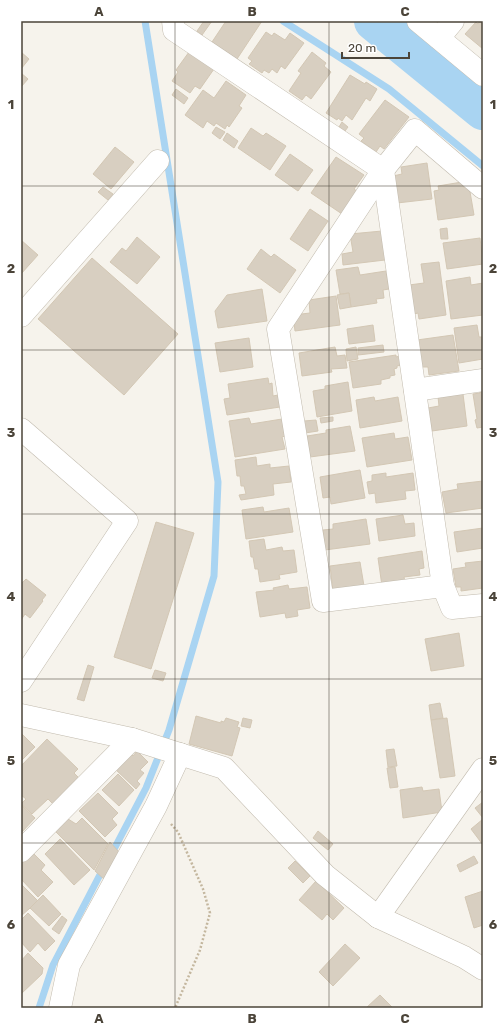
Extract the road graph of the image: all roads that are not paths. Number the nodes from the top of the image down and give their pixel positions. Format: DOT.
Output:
graph roads {
  1 [pos="173,21"];
  2 [pos="418,21"];
  3 [pos="453,21"];
  4 [pos="439,38"];
  5 [pos="483,75"];
  6 [pos="158,161"];
  7 [pos="383,170"];
  8 [pos="483,188"];
  9 [pos="21,316"];
  10 [pos="483,380"];
  11 [pos="415,390"];
  12 [pos="21,429"];
  13 [pos="443,586"];
  14 [pos="483,605"];
  15 [pos="21,681"];
  16 [pos="21,715"];
  17 [pos="132,739"];
  18 [pos="180,754"];
  19 [pos="483,768"];
  20 [pos="21,851"];
  21 [pos="378,917"];
  22 [pos="483,969"];
  23 [pos="60,1008"];
  1 -- 7 [label="street"];
  2 -- 4 [label="street"];
  3 -- 4 [label="street"];
  4 -- 5 [label="street"];
  6 -- 9 [label="street"];
  7 -- 8 [label="street"];
  7 -- 11 [label="street"];
  7 -- 13 [label="street"];
  10 -- 11 [label="street"];
  11 -- 13 [label="street"];
  12 -- 15 [label="street"];
  13 -- 14 [label="street"];
  16 -- 17 [label="street"];
  17 -- 18 [label="street"];
  17 -- 20 [label="street"];
  18 -- 21 [label="street"];
  18 -- 23 [label="street"];
  19 -- 21 [label="street"];
  21 -- 22 [label="street"];
}
